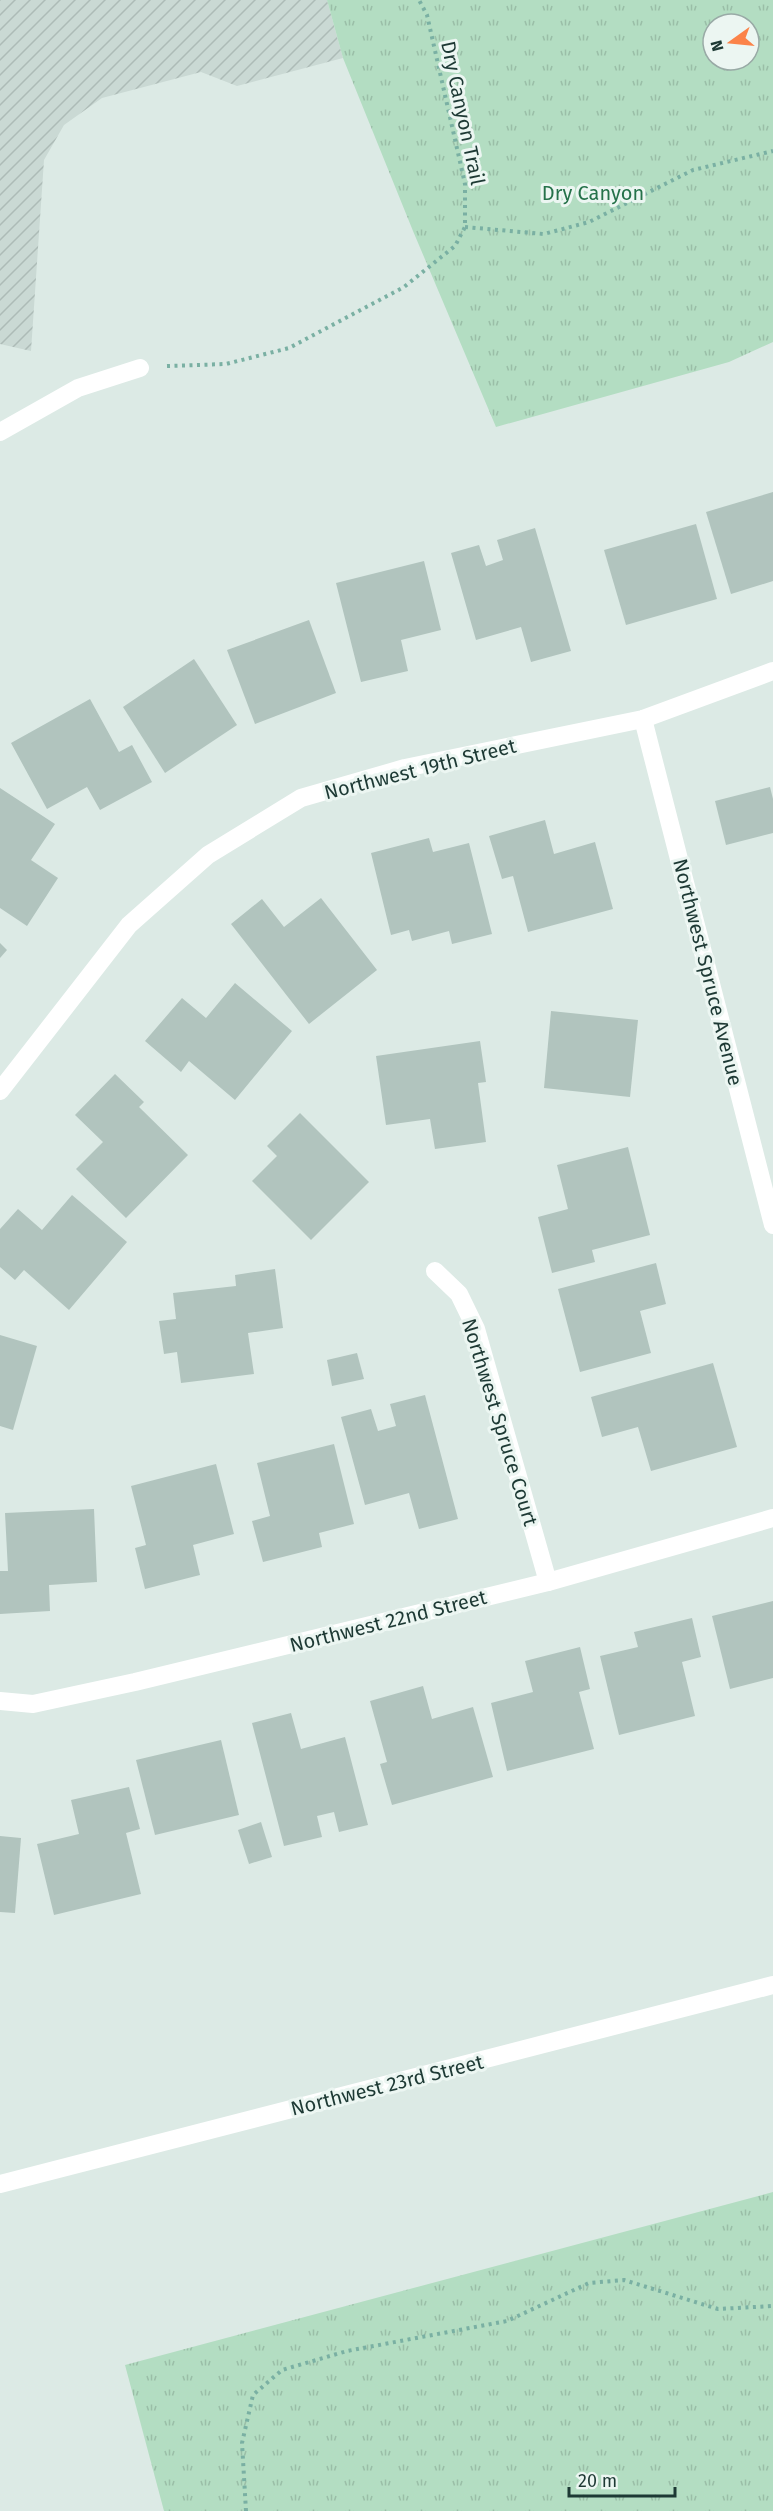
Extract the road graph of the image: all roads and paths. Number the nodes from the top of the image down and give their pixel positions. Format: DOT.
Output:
graph roads {
  1 [pos="418,0"];
  2 [pos="773,151"];
  3 [pos="465,227"];
  4 [pos="140,368"];
  5 [pos="0,432"];
  6 [pos="773,670"];
  7 [pos="643,719"];
  8 [pos="0,1091"];
  9 [pos="773,1225"];
  10 [pos="435,1271"];
  11 [pos="773,1518"];
  12 [pos="548,1582"];
  13 [pos="0,1701"];
  14 [pos="773,1985"];
  15 [pos="0,2184"];
  16 [pos="773,2306"];
  17 [pos="246,2511"];
  1 -- 3 [label="path, Dry Canyon Trail"];
  2 -- 3 [label="path"];
  3 -- 4 [label="path"];
  4 -- 5 [label="street"];
  6 -- 7 [label="street, Northwest 19th Street"];
  7 -- 8 [label="street, Northwest 19th Street"];
  7 -- 9 [label="street, Northwest Spruce Avenue"];
  10 -- 12 [label="street, Northwest Spruce Court"];
  11 -- 12 [label="street, Northwest 22nd Street"];
  12 -- 13 [label="street, Northwest 22nd Street"];
  14 -- 15 [label="street, Northwest 23rd Street"];
  16 -- 17 [label="path"];
}
